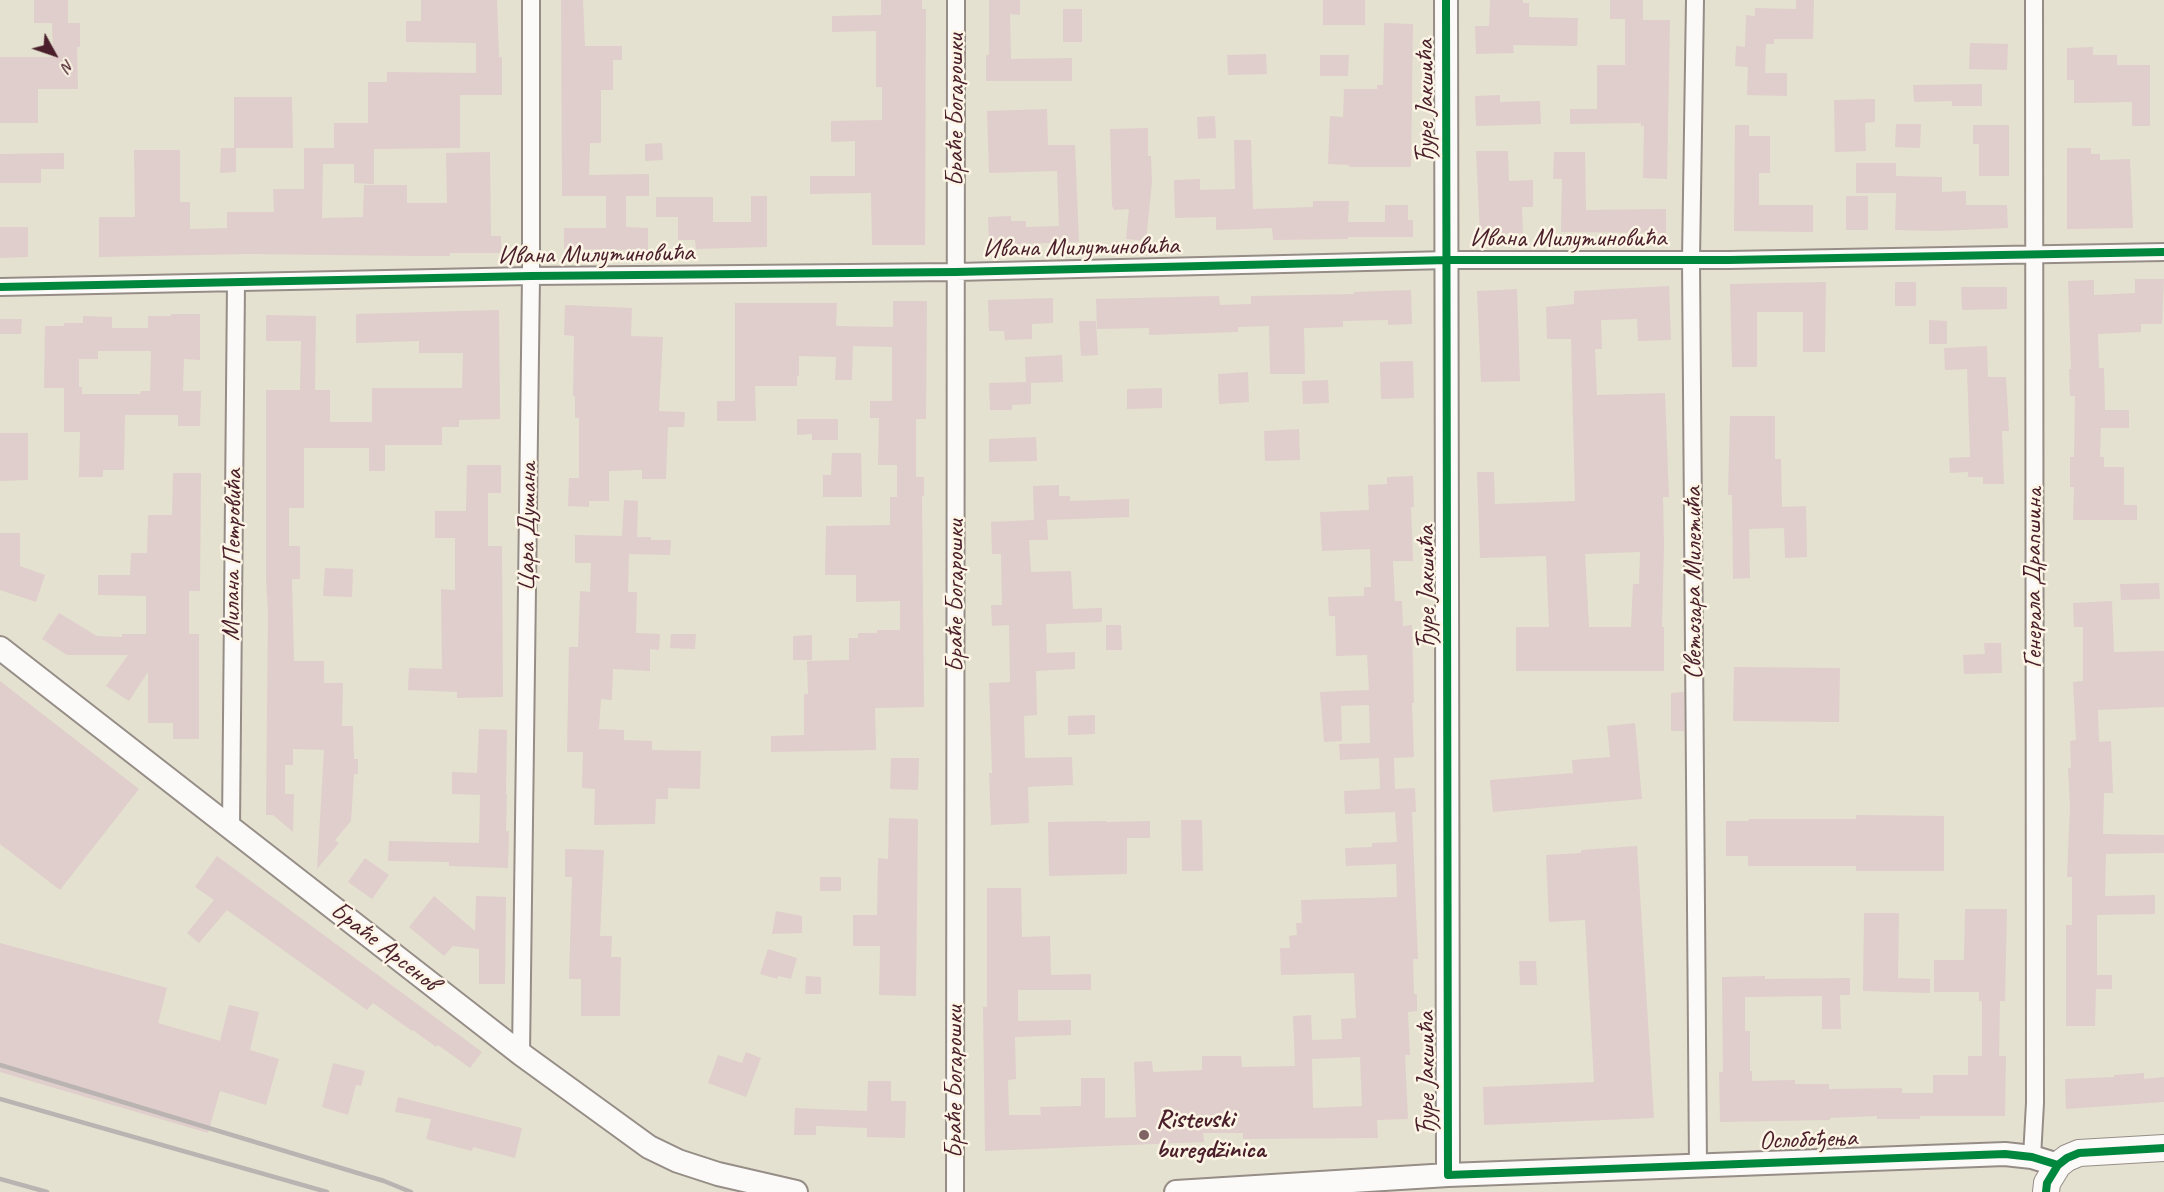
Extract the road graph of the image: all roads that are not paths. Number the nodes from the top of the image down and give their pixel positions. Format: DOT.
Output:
graph roads {
  1 [pos="531,0"];
  2 [pos="956,0"];
  3 [pos="1446,0"];
  4 [pos="1695,0"];
  5 [pos="2034,0"];
  6 [pos="2164,252"];
  7 [pos="2034,255"];
  8 [pos="1448,260"];
  9 [pos="1691,260"];
  10 [pos="956,272"];
  11 [pos="531,276"];
  12 [pos="236,283"];
  13 [pos="0,287"];
  14 [pos="0,648"];
  15 [pos="231,826"];
  16 [pos="521,1054"];
  17 [pos="2164,1148"];
  18 [pos="2032,1157"];
  19 [pos="1698,1166"];
  20 [pos="2058,1166"];
  21 [pos="1449,1176"];
  22 [pos="796,1192"];
  23 [pos="955,1192"];
  24 [pos="1176,1192"];
  25 [pos="2046,1192"];
  1 -- 11 [label="street, Цара Душана"];
  2 -- 10 [label="street, Браће Богарошки"];
  3 -- 8 [label="main road, Ђуре Јакшића"];
  4 -- 9 [label="street, Светозара Милетића"];
  5 -- 7 [label="street, Генерала Драпшина"];
  6 -- 7 [label="street, Ивана Милутиновића"];
  7 -- 9 [label="street, Ивана Милутиновића"];
  7 -- 18 [label="street, Генерала Драпшина"];
  8 -- 9 [label="street, Ивана Милутиновића"];
  8 -- 10 [label="street, Ивана Милутиновића"];
  8 -- 21 [label="main road, Ђуре Јакшића"];
  9 -- 19 [label="street, Светозара Милетића"];
  10 -- 11 [label="street, Ивана Милутиновића"];
  10 -- 23 [label="street, Браће Богарошки"];
  11 -- 12 [label="street, Ивана Милутиновића"];
  11 -- 16 [label="street, Цара Душана"];
  12 -- 13 [label="street, Ивана Милутиновића"];
  12 -- 15 [label="street, Милана Петровића"];
  14 -- 15 [label="main road, Браће Арсенов"];
  15 -- 16 [label="main road, Браће Арсенов"];
  16 -- 22 [label="main road, Браће Арсенов"];
  17 -- 20 [label="main road"];
  18 -- 19 [label="main road, Ослобођења"];
  18 -- 20 [label="main road, Ослобођења"];
  19 -- 21 [label="main road, Ослобођења"];
  20 -- 25 [label="main road"];
  21 -- 24 [label="main road, Ослобођења"];
}
